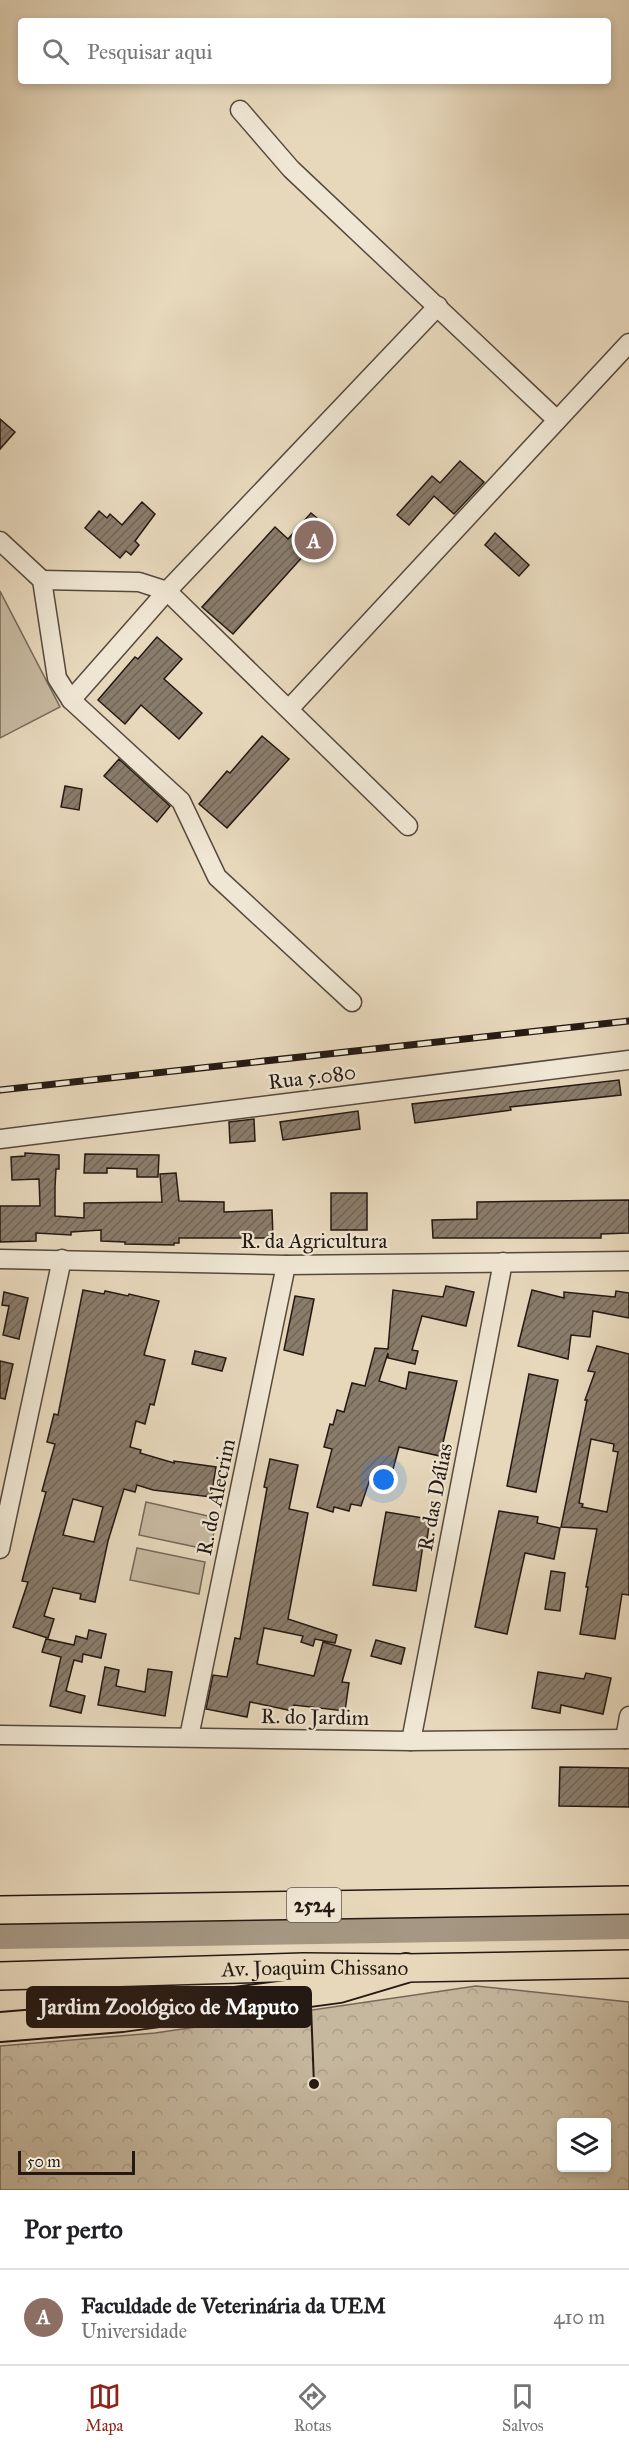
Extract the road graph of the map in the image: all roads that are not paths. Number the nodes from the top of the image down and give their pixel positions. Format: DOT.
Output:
graph roads {
  1 [pos="240,110"];
  2 [pos="438,306"];
  3 [pos="629,343"];
  4 [pos="557,420"];
  5 [pos="0,542"];
  6 [pos="42,580"];
  7 [pos="167,591"];
  8 [pos="71,700"];
  9 [pos="289,710"];
  10 [pos="408,825"];
  11 [pos="352,1002"];
  12 [pos="629,1060"];
  13 [pos="0,1139"];
  14 [pos="0,1259"];
  15 [pos="62,1259"];
  16 [pos="503,1262"];
  17 [pos="629,1262"];
  18 [pos="286,1265"];
  19 [pos="0,1549"];
  20 [pos="629,1716"];
  21 [pos="0,1735"];
  22 [pos="189,1737"];
  23 [pos="627,1739"];
  24 [pos="411,1741"];
  25 [pos="629,1900"];
  26 [pos="0,1910"];
  27 [pos="629,1964"];
  28 [pos="406,1968"];
  29 [pos="0,1976"];
  30 [pos="0,2027"];
  1 -- 2 [label="street"];
  2 -- 4 [label="street"];
  2 -- 7 [label="street"];
  3 -- 4 [label="street"];
  4 -- 9 [label="street"];
  5 -- 6 [label="street"];
  6 -- 7 [label="street"];
  6 -- 8 [label="street"];
  7 -- 8 [label="street"];
  7 -- 9 [label="street"];
  8 -- 11 [label="street"];
  9 -- 10 [label="street"];
  12 -- 13 [label="street, Rua 5.080"];
  14 -- 15 [label="street, R. da Agricultura"];
  15 -- 18 [label="street, R. da Agricultura"];
  15 -- 19 [label="street"];
  16 -- 17 [label="street, R. da Agricultura"];
  16 -- 18 [label="street, R. da Agricultura"];
  16 -- 24 [label="street, R. das Dálias"];
  18 -- 22 [label="street, R. do Alecrim"];
  20 -- 23 [label="street"];
  21 -- 22 [label="street, R. do Jardim"];
  22 -- 24 [label="street, R. do Jardim"];
  23 -- 24 [label="street, R. do Jardim"];
  25 -- 26 [label="main road, 2524"];
  27 -- 28 [label="main road, Av. Joaquim Chissano"];
  28 -- 29 [label="main road, Av. Joaquim Chissano"];
  28 -- 30 [label="highway"];
}
